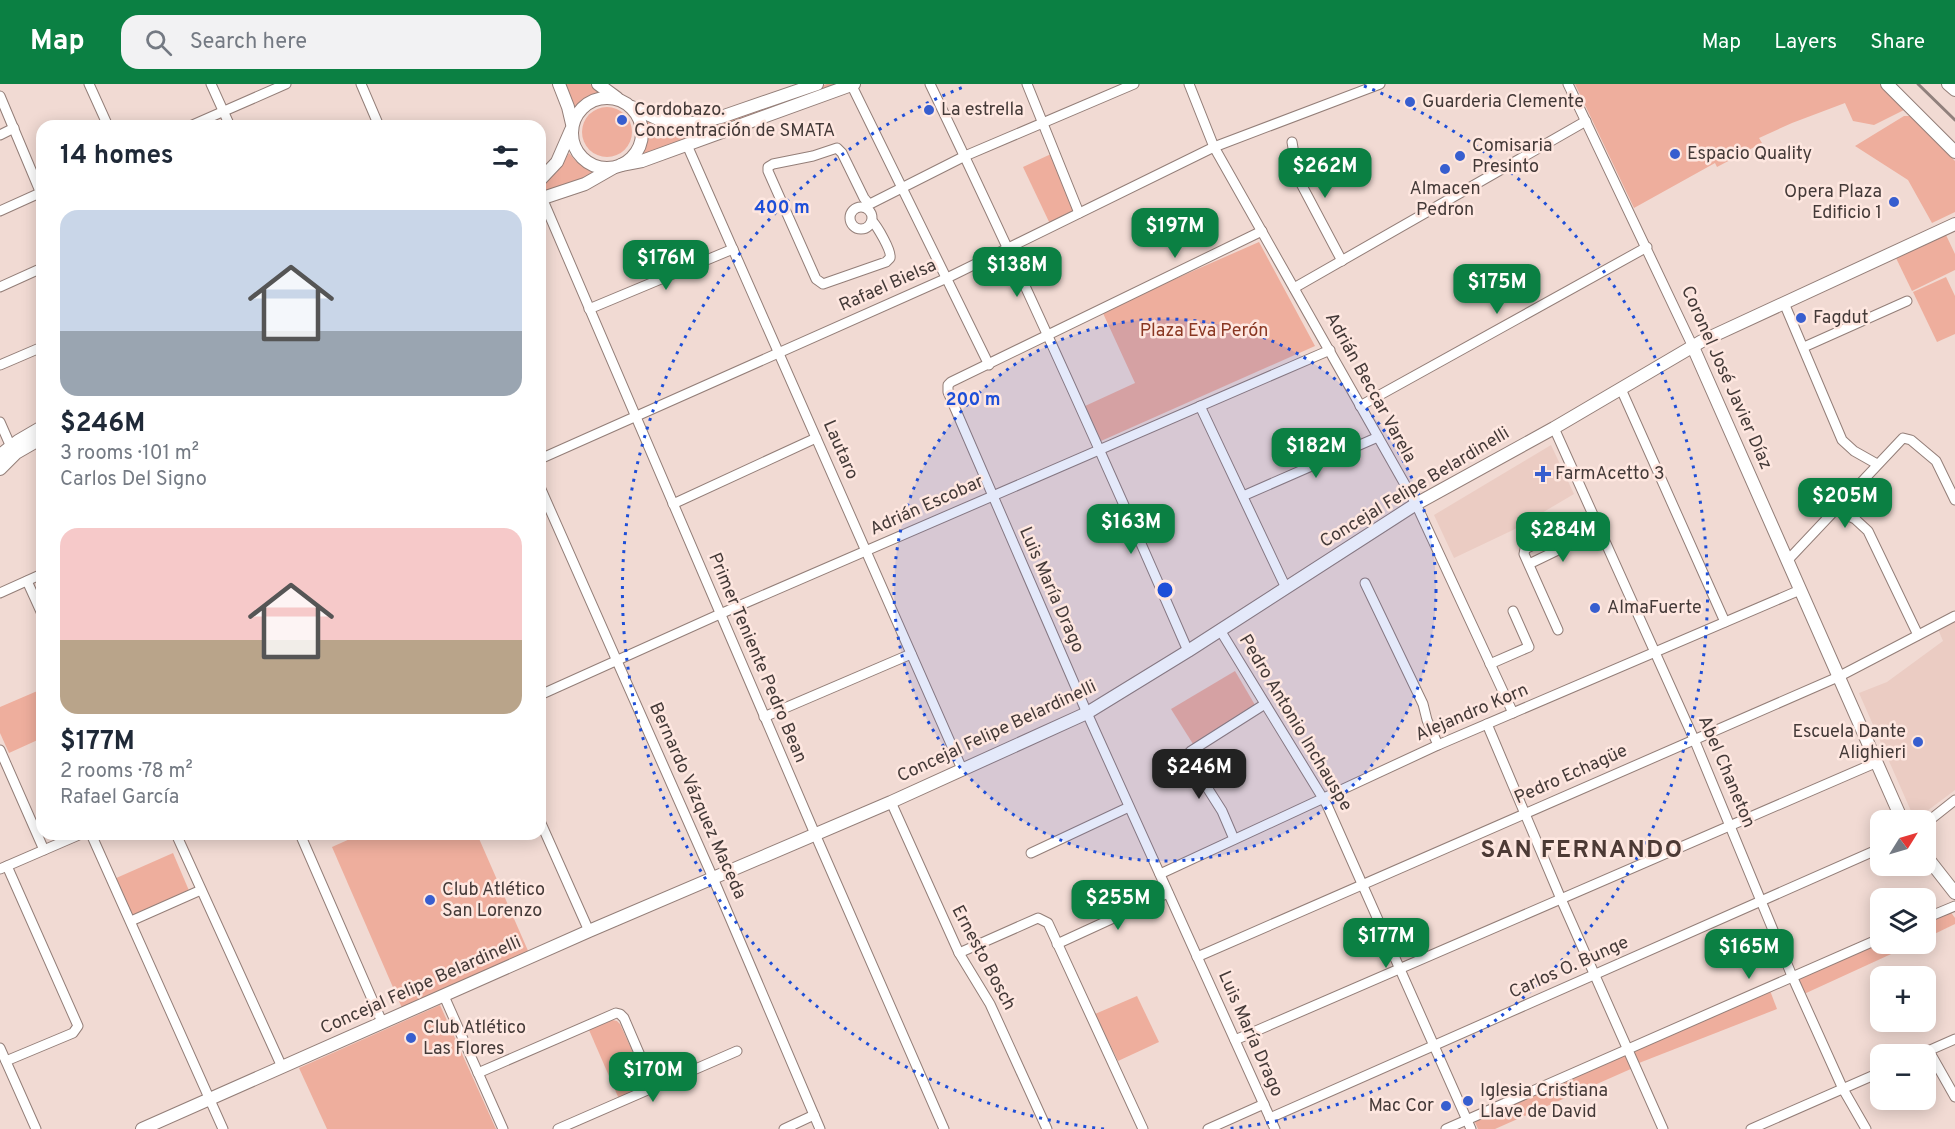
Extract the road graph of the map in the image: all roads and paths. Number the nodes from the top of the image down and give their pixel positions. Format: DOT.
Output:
graph roads {
  1 [pos="89,84"];
  2 [pos="211,84"];
  3 [pos="286,84"];
  4 [pos="361,84"];
  5 [pos="559,84"];
  6 [pos="598,84"];
  7 [pos="817,84"];
  8 [pos="852,84"];
  9 [pos="930,84"];
  10 [pos="1027,84"];
  11 [pos="1134,84"];
  12 [pos="1189,84"];
  13 [pos="1380,84"];
  14 [pos="1568,84"];
  15 [pos="1887,84"];
  16 [pos="1948,84"];
  17 [pos="1368,86"];
  18 [pos="1955,90"];
  19 [pos="0,96"];
  20 [pos="623,102"];
  21 [pos="223,111"];
  22 [pos="105,120"];
  23 [pos="203,120"];
  24 [pos="227,120"];
  25 [pos="376,120"];
  26 [pos="1586,121"];
  27 [pos="1042,122"];
  28 [pos="572,127"];
  29 [pos="14,128"];
  30 [pos="0,135"];
  31 [pos="1292,142"];
  32 [pos="687,145"];
  33 [pos="1214,147"];
  34 [pos="1955,152"];
  35 [pos="965,156"];
  36 [pos="617,167"];
  37 [pos="546,173"];
  38 [pos="36,179"];
  39 [pos="902,187"];
  40 [pos="36,196"];
  41 [pos="546,197"];
  42 [pos="866,205"];
  43 [pos="546,210"];
  44 [pos="0,211"];
  45 [pos="1079,213"];
  46 [pos="872,221"];
  47 [pos="1955,224"];
  48 [pos="1262,231"];
  49 [pos="1647,247"];
  50 [pos="733,249"];
  51 [pos="1009,249"];
  52 [pos="1342,261"];
  53 [pos="36,271"];
  54 [pos="946,278"];
  55 [pos="0,287"];
  56 [pos="1294,288"];
  57 [pos="1907,301"];
  58 [pos="1784,303"];
  59 [pos="589,309"];
  60 [pos="1049,335"];
  61 [pos="1693,347"];
  62 [pos="1804,347"];
  63 [pos="36,350"];
  64 [pos="1330,350"];
  65 [pos="779,352"];
  66 [pos="989,364"];
  67 [pos="0,365"];
  68 [pos="1622,388"];
  69 [pos="1200,406"];
  70 [pos="1360,406"];
  71 [pos="635,416"];
  72 [pos="0,422"];
  73 [pos="1554,428"];
  74 [pos="36,431"];
  75 [pos="1378,437"];
  76 [pos="816,438"];
  77 [pos="36,441"];
  78 [pos="11,447"];
  79 [pos="1100,449"];
  80 [pos="0,455"];
  81 [pos="546,456"];
  82 [pos="1877,464"];
  83 [pos="0,469"];
  84 [pos="992,495"];
  85 [pos="1243,496"];
  86 [pos="546,500"];
  87 [pos="1955,500"];
  88 [pos="673,504"];
  89 [pos="1416,504"];
  90 [pos="1836,510"];
  91 [pos="1593,516"];
  92 [pos="1585,537"];
  93 [pos="866,550"];
  94 [pos="1787,561"];
  95 [pos="1529,564"];
  96 [pos="36,576"];
  97 [pos="27,580"];
  98 [pos="1365,583"];
  99 [pos="1286,588"];
  100 [pos="1800,590"];
  101 [pos="0,593"];
  102 [pos="36,600"];
  103 [pos="1513,611"];
  104 [pos="720,614"];
  105 [pos="1955,616"];
  106 [pos="1725,622"];
  107 [pos="1220,630"];
  108 [pos="1558,630"];
  109 [pos="1918,635"];
  110 [pos="1188,651"];
  111 [pos="1655,652"];
  112 [pos="911,654"];
  113 [pos="617,660"];
  114 [pos="1490,664"];
  115 [pos="1838,676"];
  116 [pos="546,692"];
  117 [pos="1265,704"];
  118 [pos="1087,713"];
  119 [pos="1513,713"];
  120 [pos="764,717"];
  121 [pos="1487,724"];
  122 [pos="1694,739"];
  123 [pos="1438,745"];
  124 [pos="0,750"];
  125 [pos="1875,763"];
  126 [pos="962,769"];
  127 [pos="1323,798"];
  128 [pos="1955,800"];
  129 [pos="891,802"];
  130 [pos="1129,807"];
  131 [pos="1897,810"];
  132 [pos="1524,813"];
  133 [pos="1936,815"];
  134 [pos="1731,825"];
  135 [pos="36,831"];
  136 [pos="815,834"];
  137 [pos="546,835"];
  138 [pos="1234,839"];
  139 [pos="40,840"];
  140 [pos="66,840"];
  141 [pos="94,840"];
  142 [pos="179,840"];
  143 [pos="303,840"];
  144 [pos="44,849"];
  145 [pos="1031,853"];
  146 [pos="1870,853"];
  147 [pos="3,868"];
  148 [pos="1936,869"];
  149 [pos="1160,874"];
  150 [pos="713,878"];
  151 [pos="1363,884"];
  152 [pos="201,890"];
  153 [pos="1168,893"];
  154 [pos="1955,893"];
  155 [pos="1561,899"];
  156 [pos="1762,901"];
  157 [pos="1955,906"];
  158 [pos="1936,914"];
  159 [pos="131,921"];
  160 [pos="589,932"];
  161 [pos="1870,943"];
  162 [pos="1057,944"];
  163 [pos="959,953"];
  164 [pos="1197,957"];
  165 [pos="1401,969"];
  166 [pos="1595,975"];
  167 [pos="1792,976"];
  168 [pos="444,996"];
  169 [pos="382,1022"];
  170 [pos="1955,1039"];
  171 [pos="1235,1041"];
  172 [pos="1434,1046"];
  173 [pos="0,1047"];
  174 [pos="1936,1048"];
  175 [pos="1627,1049"];
  176 [pos="737,1051"];
  177 [pos="6,1061"];
  178 [pos="282,1067"];
  179 [pos="1936,1069"];
  180 [pos="478,1073"];
  181 [pos="1870,1077"];
  182 [pos="654,1088"];
  183 [pos="1843,1089"];
  184 [pos="1955,1096"];
  185 [pos="209,1099"];
  186 [pos="1264,1104"];
  187 [pos="814,1115"];
  188 [pos="1270,1118"];
  189 [pos="1469,1124"];
  190 [pos="36,1129"];
  191 [pos="142,1129"];
  192 [pos="223,1129"];
  193 [pos="503,1129"];
  194 [pos="558,1129"];
  195 [pos="784,1129"];
  196 [pos="820,1129"];
  197 [pos="944,1129"];
  198 [pos="1047,1129"];
  199 [pos="1143,1129"];
  200 [pos="1208,1129"];
  201 [pos="1275,1129"];
  202 [pos="1446,1129"];
  203 [pos="1663,1129"];
  204 [pos="1751,1129"];
  205 [pos="1866,1129"];
  1 -- 22 [label="street"];
  2 -- 21 [label="street"];
  3 -- 21 [label="street"];
  4 -- 25 [label="street"];
  5 -- 28 [label="main road"];
  6 -- 20 [label="main road"];
  7 -- 20 [label="main road"];
  8 -- 32 [label="main road"];
  8 -- 39 [label="street"];
  9 -- 35 [label="street"];
  10 -- 27 [label="street"];
  11 -- 27 [label="street"];
  12 -- 33 [label="street, Adrián Beccar Varela"];
  13 -- 17 [label="street, Rafael Bielsa"];
  14 -- 26 [label="street, Coronel José Javier Díaz"];
  15 -- 34 [label="main road"];
  16 -- 18 [label="main road"];
  17 -- 33 [label="street, Rafael Bielsa"];
  19 -- 29 [label="street"];
  20 -- 28 [label="main road"];
  20 -- 36 [label="main road"];
  21 -- 23 [label="street"];
  21 -- 24 [label="street"];
  26 -- 49 [label="street, Coronel José Javier Díaz"];
  26 -- 52 [label="street"];
  27 -- 35 [label="street"];
  27 -- 45 [label="street"];
  28 -- 36 [label="main road"];
  28 -- 37 [label="main road"];
  29 -- 30 [label="street"];
  29 -- 38 [label="street"];
  31 -- 52 [label="street"];
  32 -- 36 [label="main road"];
  32 -- 50 [label="street, Lautaro"];
  33 -- 45 [label="street, Rafael Bielsa"];
  33 -- 48 [label="street, Adrián Beccar Varela"];
  35 -- 39 [label="street"];
  35 -- 51 [label="street"];
  36 -- 41 [label="main road"];
  39 -- 42 [label="street"];
  39 -- 54 [label="street"];
  40 -- 44 [label="street"];
  42 -- 46 [label="street"];
  42 -- 46 [label="street"];
  42 -- 46 [label="street"];
  43 -- 59 [label="street, Primer Teniente Pedro Bean"];
  45 -- 51 [label="street, Rafael Bielsa"];
  47 -- 58 [label="main road, Concejal Felipe Belardinelli"];
  48 -- 56 [label="street, Adrián Beccar Varela"];
  48 -- 60 [label="street"];
  49 -- 61 [label="street, Coronel José Javier Díaz"];
  49 -- 70 [label="street"];
  50 -- 59 [label="street"];
  50 -- 65 [label="street, Lautaro"];
  51 -- 54 [label="street, Rafael Bielsa"];
  51 -- 60 [label="street"];
  52 -- 56 [label="street"];
  53 -- 55 [label="street"];
  54 -- 65 [label="street, Rafael Bielsa"];
  54 -- 66 [label="street"];
  56 -- 64 [label="street, Adrián Beccar Varela"];
  57 -- 62 [label="street"];
  58 -- 61 [label="main road, Concejal Felipe Belardinelli"];
  58 -- 62 [label="street"];
  59 -- 71 [label="street, Primer Teniente Pedro Bean"];
  60 -- 66 [label="street"];
  60 -- 79 [label="street"];
  61 -- 68 [label="main road, Concejal Felipe Belardinelli"];
  61 -- 94 [label="main road, Coronel José Javier Díaz"];
  62 -- 82 [label="street"];
  63 -- 67 [label="street"];
  64 -- 69 [label="street, Adrián Escobar"];
  64 -- 70 [label="street, Adrián Beccar Varela"];
  65 -- 71 [label="street, Rafael Bielsa"];
  65 -- 76 [label="street, Lautaro"];
  66 -- 84 [label="street, Luis María Drago"];
  68 -- 73 [label="main road, Concejal Felipe Belardinelli"];
  68 -- 106 [label="street"];
  69 -- 79 [label="street, Adrián Escobar"];
  69 -- 85 [label="street"];
  70 -- 75 [label="street, Adrián Beccar Varela"];
  71 -- 81 [label="street, Rafael Bielsa"];
  71 -- 88 [label="street, Primer Teniente Pedro Bean"];
  72 -- 78 [label="street"];
  73 -- 89 [label="main road, Concejal Felipe Belardinelli"];
  73 -- 91 [label="street, Abel Chaneton"];
  74 -- 78 [label="main road"];
  75 -- 85 [label="street"];
  75 -- 89 [label="street, Adrián Beccar Varela"];
  76 -- 88 [label="street"];
  76 -- 93 [label="street, Lautaro"];
  77 -- 83 [label="main road"];
  78 -- 80 [label="main road"];
  79 -- 84 [label="street, Adrián Escobar"];
  79 -- 110 [label="street"];
  82 -- 87 [label="street"];
  82 -- 90 [label="street"];
  84 -- 93 [label="street, Adrián Escobar"];
  84 -- 118 [label="street, Luis María Drago"];
  85 -- 99 [label="street"];
  86 -- 113 [label="street, Bernardo Vázquez Maceda"];
  88 -- 104 [label="street, Primer Teniente Pedro Bean"];
  89 -- 99 [label="main road, Concejal Felipe Belardinelli"];
  89 -- 114 [label="street, Adrián Beccar Varela"];
  90 -- 94 [label="street"];
  90 -- 109 [label="street"];
  91 -- 95 [label="street"];
  91 -- 111 [label="street, Abel Chaneton"];
  92 -- 95 [label="street"];
  93 -- 104 [label="street, Adrián Escobar"];
  93 -- 112 [label="street, Lautaro"];
  94 -- 100 [label="main road, Coronel José Javier Díaz"];
  95 -- 108 [label="street"];
  96 -- 97 [label="street"];
  97 -- 101 [label="street"];
  97 -- 102 [label="street"];
  98 -- 123 [label="street"];
  99 -- 107 [label="main road, Concejal Felipe Belardinelli"];
  100 -- 106 [label="street, Alejandro Korn"];
  100 -- 115 [label="main road, Coronel José Javier Díaz"];
  103 -- 114 [label="street"];
  104 -- 113 [label="street, Adrián Escobar"];
  104 -- 120 [label="street, Primer Teniente Pedro Bean"];
  105 -- 109 [label="street, Pedro Echagüe"];
  106 -- 111 [label="street, Alejandro Korn"];
  107 -- 110 [label="main road, Concejal Felipe Belardinelli"];
  107 -- 117 [label="street, Pedro Antonio Inchauspe"];
  109 -- 115 [label="street, Pedro Echagüe"];
  110 -- 118 [label="main road, Concejal Felipe Belardinelli"];
  111 -- 119 [label="street, Alejandro Korn"];
  111 -- 122 [label="street, Abel Chaneton"];
  112 -- 120 [label="street"];
  112 -- 126 [label="street, Lautaro"];
  113 -- 116 [label="street, Adrián Escobar"];
  113 -- 150 [label="street, Bernardo Vázquez Maceda"];
  114 -- 119 [label="street, Adrián Beccar Varela"];
  115 -- 122 [label="street, Pedro Echagüe"];
  115 -- 125 [label="main road, Coronel José Javier Díaz"];
  117 -- 127 [label="street, Pedro Antonio Inchauspe"];
  117 -- 138 [label="street"];
  118 -- 126 [label="main road, Concejal Felipe Belardinelli"];
  118 -- 130 [label="street, Luis María Drago"];
  119 -- 121 [label="street, Alejandro Korn"];
  120 -- 136 [label="street, Primer Teniente Pedro Bean"];
  121 -- 123 [label="street, Alejandro Korn"];
  121 -- 132 [label="street"];
  122 -- 132 [label="street, Pedro Echagüe"];
  122 -- 134 [label="street, Abel Chaneton"];
  123 -- 127 [label="street, Alejandro Korn"];
  124 -- 135 [label="street"];
  125 -- 131 [label="main road, Coronel José Javier Díaz"];
  125 -- 134 [label="street"];
  126 -- 129 [label="main road, Concejal Felipe Belardinelli"];
  127 -- 138 [label="street, Alejandro Korn"];
  127 -- 151 [label="street, Pedro Antonio Inchauspe"];
  128 -- 133 [label="street"];
  129 -- 136 [label="main road, Concejal Felipe Belardinelli"];
  129 -- 163 [label="street, Ernesto Bosch"];
  130 -- 145 [label="street"];
  130 -- 149 [label="street, Luis María Drago"];
  132 -- 151 [label="street, Pedro Echagüe"];
  132 -- 155 [label="street"];
  134 -- 155 [label="street"];
  134 -- 156 [label="street, Abel Chaneton"];
  136 -- 150 [label="main road, Concejal Felipe Belardinelli"];
  136 -- 197 [label="street, Primer Teniente Pedro Bean"];
  137 -- 160 [label="street"];
  138 -- 149 [label="street, Alejandro Korn"];
  139 -- 144 [label="street"];
  140 -- 144 [label="street"];
  141 -- 159 [label="street"];
  142 -- 152 [label="street"];
  143 -- 169 [label="street"];
  144 -- 147 [label="street"];
  146 -- 156 [label="street, Carlos O. Bunge"];
  147 -- 177 [label="street"];
  148 -- 154 [label="main road"];
  149 -- 153 [label="street, Luis María Drago"];
  150 -- 160 [label="main road, Concejal Felipe Belardinelli"];
  150 -- 187 [label="street, Bernardo Vázquez Maceda"];
  151 -- 164 [label="street, Pedro Echagüe"];
  151 -- 165 [label="street, Pedro Antonio Inchauspe"];
  152 -- 159 [label="street"];
  152 -- 178 [label="street"];
  153 -- 162 [label="street"];
  153 -- 164 [label="street, Luis María Drago"];
  155 -- 165 [label="street"];
  155 -- 166 [label="street"];
  156 -- 166 [label="street, Carlos O. Bunge"];
  156 -- 167 [label="street, Abel Chaneton"];
  157 -- 158 [label="street"];
  159 -- 185 [label="street"];
  160 -- 168 [label="main road, Concejal Felipe Belardinelli"];
  161 -- 167 [label="street"];
  162 -- 163 [label="street"];
  162 -- 199 [label="street"];
  163 -- 198 [label="street, Ernesto Bosch"];
  164 -- 171 [label="street, Luis María Drago"];
  165 -- 171 [label="street"];
  165 -- 172 [label="street, Pedro Antonio Inchauspe"];
  166 -- 172 [label="street, Carlos O. Bunge"];
  166 -- 175 [label="street"];
  167 -- 175 [label="street"];
  167 -- 183 [label="street, Abel Chaneton"];
  168 -- 169 [label="main road, Concejal Felipe Belardinelli"];
  168 -- 180 [label="street"];
  169 -- 178 [label="main road, Concejal Felipe Belardinelli"];
  170 -- 174 [label="street"];
  171 -- 186 [label="street, Luis María Drago"];
  172 -- 188 [label="street, Carlos O. Bunge"];
  172 -- 189 [label="street, Pedro Antonio Inchauspe"];
  173 -- 177 [label="street"];
  175 -- 189 [label="street"];
  175 -- 203 [label="street"];
  176 -- 182 [label="street"];
  177 -- 190 [label="street"];
  178 -- 185 [label="main road, Concejal Felipe Belardinelli"];
  179 -- 184 [label="street"];
  180 -- 182 [label="street"];
  180 -- 193 [label="street"];
  181 -- 183 [label="street"];
  182 -- 194 [label="street"];
  183 -- 204 [label="street"];
  183 -- 205 [label="street, Abel Chaneton"];
  185 -- 191 [label="main road, Concejal Felipe Belardinelli"];
  185 -- 192 [label="street"];
  186 -- 188 [label="street, Luis María Drago"];
  186 -- 200 [label="street"];
  187 -- 195 [label="street"];
  187 -- 196 [label="street, Bernardo Vázquez Maceda"];
  188 -- 201 [label="street, Luis María Drago"];
  189 -- 202 [label="street"];
}
